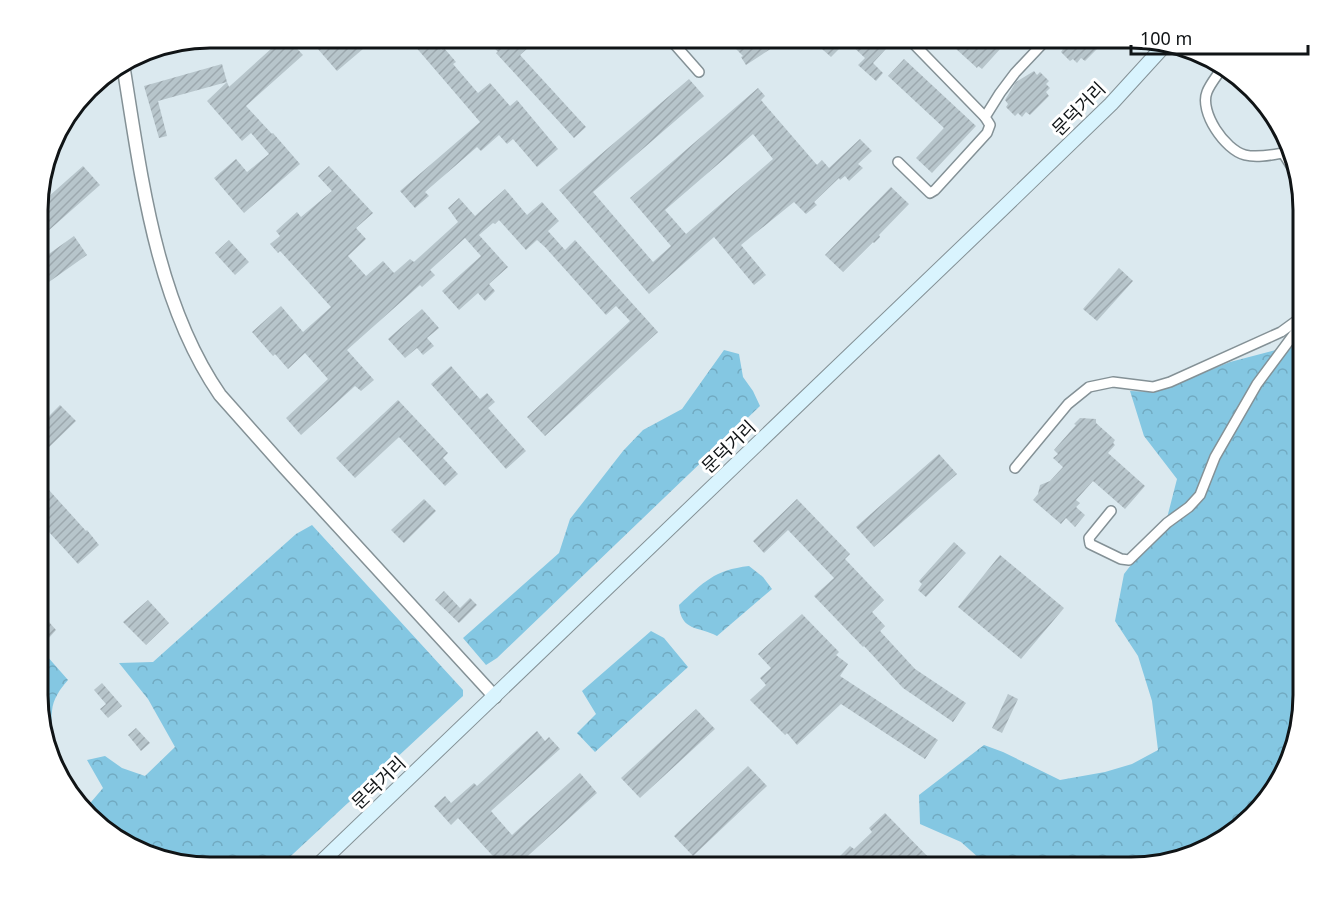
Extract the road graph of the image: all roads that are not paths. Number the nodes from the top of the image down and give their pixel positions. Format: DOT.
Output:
graph roads {
  1 [pos="678,48"];
  2 [pos="918,48"];
  3 [pos="1039,48"];
  4 [pos="1160,51"];
  5 [pos="699,72"];
  6 [pos="125,73"];
  7 [pos="1218,73"];
  8 [pos="985,117"];
  9 [pos="1282,152"];
  10 [pos="898,162"];
  11 [pos="1293,323"];
  12 [pos="1293,335"];
  13 [pos="1015,468"];
  14 [pos="1111,511"];
  15 [pos="495,697"];
  16 [pos="327,857"];
  1 -- 5 [label="street"];
  2 -- 8 [label="street"];
  3 -- 8 [label="street"];
  4 -- 15 [label="main road, 문덕거리"];
  6 -- 15 [label="street"];
  7 -- 9 [label="street"];
  8 -- 10 [label="street"];
  11 -- 13 [label="street"];
  12 -- 14 [label="street"];
  15 -- 16 [label="main road, 문덕거리"];
}
